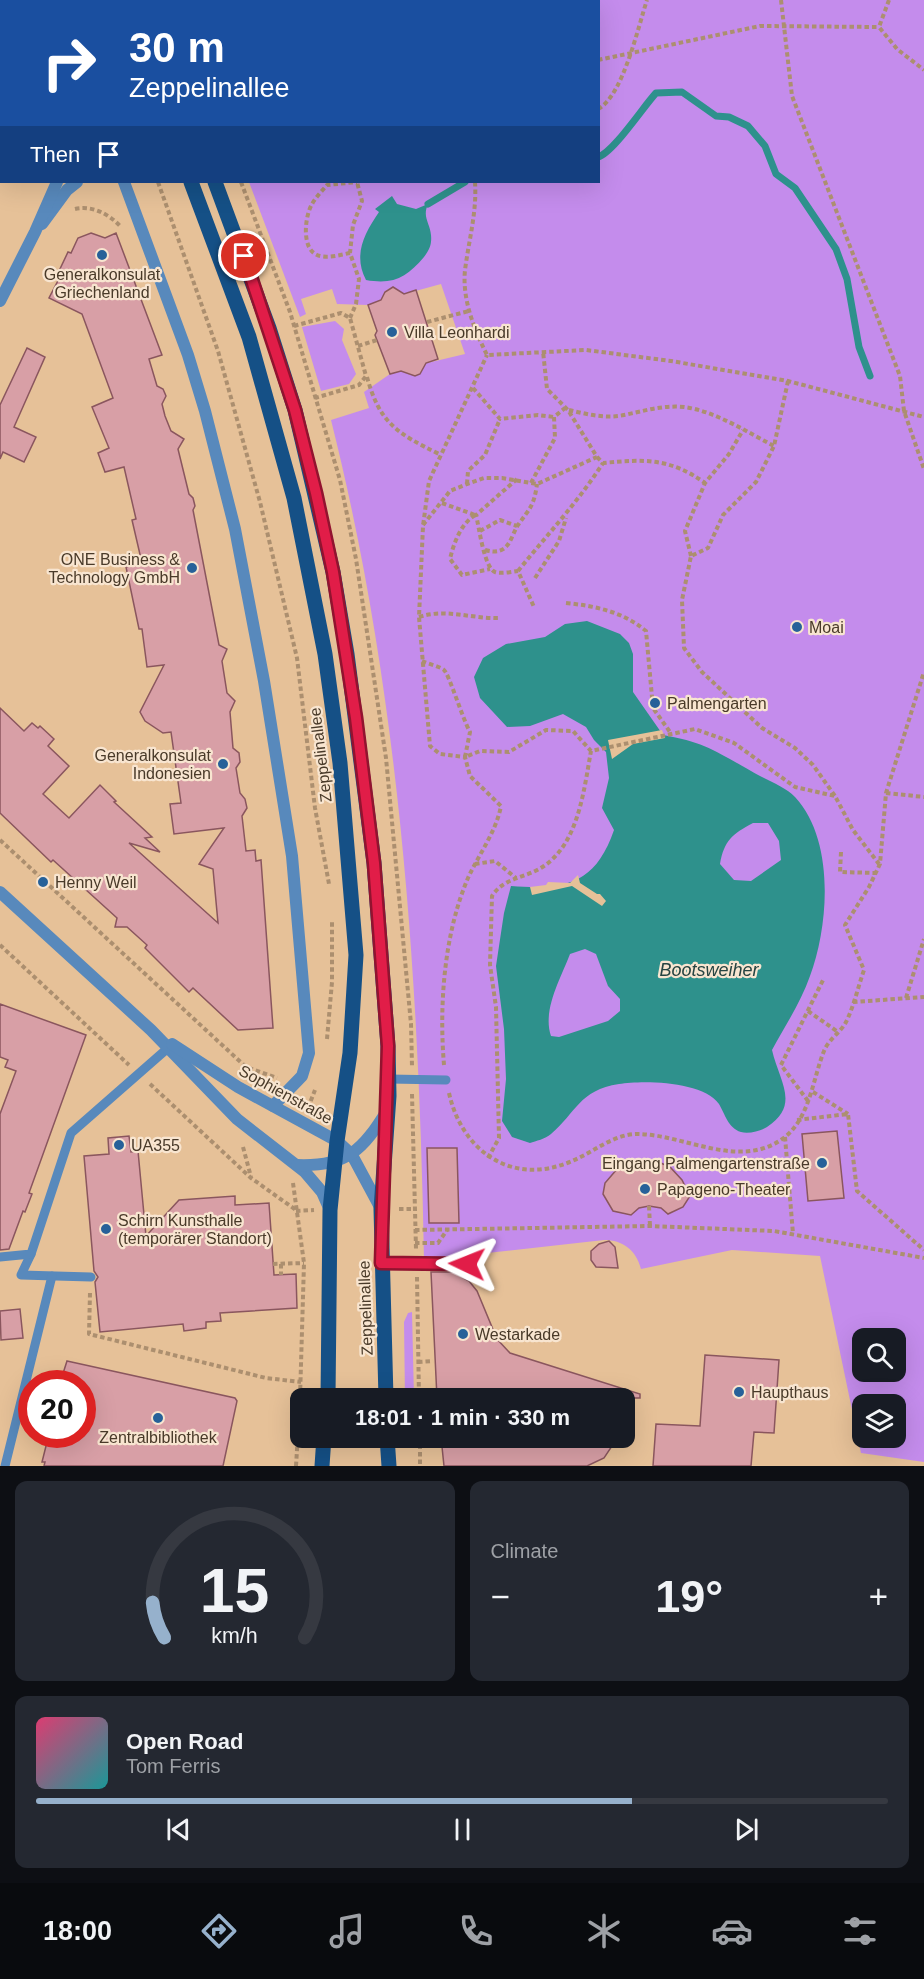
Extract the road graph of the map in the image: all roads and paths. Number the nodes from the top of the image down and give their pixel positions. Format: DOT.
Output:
graph roads {
  1 [pos="647,0"];
  2 [pos="781,0"];
  3 [pos="889,0"];
  4 [pos="783,25"];
  5 [pos="879,27"];
  6 [pos="630,55"];
  7 [pos="600,60"];
  8 [pos="924,70"];
  9 [pos="600,108"];
  10 [pos="57,183"];
  11 [pos="77,183"];
  12 [pos="124,183"];
  13 [pos="191,183"];
  14 [pos="215,183"];
  15 [pos="347,183"];
  16 [pos="357,183"];
  17 [pos="475,183"];
  18 [pos="72,211"];
  19 [pos="125,231"];
  20 [pos="36,232"];
  21 [pos="350,254"];
  22 [pos="0,301"];
  23 [pos="469,311"];
  24 [pos="350,318"];
  25 [pos="427,322"];
  26 [pos="294,326"];
  27 [pos="377,340"];
  28 [pos="358,346"];
  29 [pos="543,351"];
  30 [pos="487,355"];
  31 [pos="366,376"];
  32 [pos="788,381"];
  33 [pos="473,388"];
  34 [pos="315,398"];
  35 [pos="566,409"];
  36 [pos="904,411"];
  37 [pos="554,417"];
  38 [pos="924,417"];
  39 [pos="500,419"];
  40 [pos="743,430"];
  41 [pos="774,446"];
  42 [pos="439,454"];
  43 [pos="597,457"];
  44 [pos="603,463"];
  45 [pos="924,469"];
  46 [pos="518,479"];
  47 [pos="705,483"];
  48 [pos="467,484"];
  49 [pos="530,484"];
  50 [pos="537,484"];
  51 [pos="442,503"];
  52 [pos="476,515"];
  53 [pos="566,516"];
  54 [pos="423,526"];
  55 [pos="517,526"];
  56 [pos="480,531"];
  57 [pos="485,550"];
  58 [pos="691,556"];
  59 [pos="490,569"];
  60 [pos="518,572"];
  61 [pos="535,578"];
  62 [pos="566,603"];
  63 [pos="534,607"];
  64 [pos="419,617"];
  65 [pos="500,618"];
  66 [pos="422,661"];
  67 [pos="924,672"];
  68 [pos="922,685"];
  69 [pos="670,732"];
  70 [pos="591,751"];
  71 [pos="465,757"];
  72 [pos="886,793"];
  73 [pos="835,796"];
  74 [pos="924,797"];
  75 [pos="0,840"];
  76 [pos="841,852"];
  77 [pos="475,864"];
  78 [pos="880,864"];
  79 [pos="876,873"];
  80 [pos="516,878"];
  81 [pos="0,892"];
  82 [pos="924,939"];
  83 [pos="824,978"];
  84 [pos="924,997"];
  85 [pos="906,998"];
  86 [pos="853,1002"];
  87 [pos="808,1011"];
  88 [pos="151,1030"];
  89 [pos="838,1032"];
  90 [pos="168,1048"];
  91 [pos="389,1079"];
  92 [pos="446,1080"];
  93 [pos="286,1081"];
  94 [pos="314,1092"];
  95 [pos="813,1092"];
  96 [pos="808,1101"];
  97 [pos="273,1106"];
  98 [pos="308,1109"];
  99 [pos="388,1109"];
  100 [pos="848,1114"];
  101 [pos="797,1120"];
  102 [pos="785,1137"];
  103 [pos="337,1141"];
  104 [pos="352,1155"];
  105 [pos="488,1158"];
  106 [pos="334,1162"];
  107 [pos="297,1165"];
  108 [pos="251,1178"];
  109 [pos="292,1188"];
  110 [pos="649,1206"];
  111 [pos="381,1209"];
  112 [pos="402,1209"];
  113 [pos="311,1210"];
  114 [pos="330,1210"];
  115 [pos="296,1211"];
  116 [pos="650,1226"];
  117 [pos="415,1230"];
  118 [pos="447,1230"];
  119 [pos="793,1234"];
  120 [pos="416,1243"];
  121 [pos="924,1250"];
  122 [pos="416,1252"];
  123 [pos="31,1254"];
  124 [pos="0,1257"];
  125 [pos="924,1258"];
  126 [pos="304,1263"];
  127 [pos="381,1263"];
  128 [pos="273,1264"];
  129 [pos="281,1264"];
  130 [pos="467,1264"];
  131 [pos="281,1275"];
  132 [pos="52,1276"];
  133 [pos="91,1277"];
  134 [pos="417,1278"];
  135 [pos="418,1362"];
  136 [pos="433,1362"];
  137 [pos="301,1382"];
  138 [pos="301,1388"];
  139 [pos="328,1388"];
  140 [pos="386,1388"];
  141 [pos="419,1388"];
  142 [pos="297,1448"];
  143 [pos="323,1448"];
  144 [pos="387,1448"];
  145 [pos="420,1448"];
  146 [pos="5,1466"];
  147 [pos="296,1466"];
  148 [pos="322,1466"];
  149 [pos="388,1466"];
  150 [pos="420,1466"];
  1 -- 6 [label="path"];
  2 -- 4 [label="path"];
  3 -- 5 [label="path"];
  4 -- 5 [label="path"];
  4 -- 6 [label="path"];
  4 -- 36 [label="path"];
  5 -- 8 [label="path"];
  6 -- 7 [label="path"];
  6 -- 9 [label="path"];
  10 -- 20 [label="street"];
  11 -- 20 [label="street"];
  12 -- 97 [label="street"];
  13 -- 103 [label="main road, Zeppelinallee"];
  14 -- 91 [label="main road, Zeppelinallee"];
  15 -- 21 [label="path"];
  16 -- 21 [label="path"];
  17 -- 23 [label="path"];
  18 -- 19 [label="path"];
  20 -- 22 [label="street"];
  21 -- 24 [label="path"];
  23 -- 25 [label="path"];
  23 -- 30 [label="path"];
  24 -- 26 [label="path"];
  24 -- 28 [label="path"];
  27 -- 28 [label="path"];
  28 -- 31 [label="path"];
  29 -- 30 [label="path"];
  29 -- 32 [label="path"];
  29 -- 35 [label="path"];
  30 -- 33 [label="path"];
  31 -- 34 [label="path"];
  31 -- 42 [label="path"];
  32 -- 36 [label="path"];
  32 -- 41 [label="path"];
  33 -- 39 [label="path"];
  33 -- 42 [label="path"];
  35 -- 37 [label="path"];
  35 -- 40 [label="path"];
  35 -- 43 [label="path"];
  36 -- 38 [label="path"];
  36 -- 45 [label="path"];
  37 -- 39 [label="path"];
  37 -- 49 [label="path"];
  39 -- 48 [label="path"];
  40 -- 41 [label="path"];
  40 -- 47 [label="path"];
  41 -- 58 [label="path"];
  42 -- 54 [label="path"];
  43 -- 44 [label="path"];
  43 -- 50 [label="path"];
  44 -- 47 [label="path"];
  44 -- 53 [label="path"];
  46 -- 48 [label="path"];
  46 -- 49 [label="path"];
  46 -- 52 [label="path"];
  47 -- 58 [label="path"];
  48 -- 51 [label="path"];
  49 -- 50 [label="path"];
  50 -- 55 [label="path"];
  51 -- 52 [label="path"];
  51 -- 54 [label="path"];
  52 -- 56 [label="path"];
  52 -- 59 [label="path"];
  53 -- 60 [label="path"];
  53 -- 61 [label="path"];
  54 -- 64 [label="path"];
  55 -- 56 [label="path"];
  55 -- 57 [label="path"];
  56 -- 57 [label="path"];
  57 -- 59 [label="path"];
  58 -- 73 [label="path"];
  59 -- 60 [label="path"];
  60 -- 63 [label="path"];
  62 -- 69 [label="path"];
  64 -- 65 [label="path"];
  64 -- 66 [label="path"];
  66 -- 71 [label="path"];
  66 -- 71 [label="path"];
  67 -- 68 [label="path"];
  68 -- 72 [label="path"];
  69 -- 70 [label="path"];
  69 -- 73 [label="path"];
  70 -- 71 [label="path"];
  70 -- 80 [label="path"];
  71 -- 77 [label="path"];
  72 -- 74 [label="path"];
  72 -- 78 [label="path"];
  73 -- 78 [label="path"];
  75 -- 93 [label="path"];
  76 -- 79 [label="path"];
  77 -- 80 [label="path"];
  77 -- 92 [label="path"];
  78 -- 79 [label="path"];
  79 -- 86 [label="path"];
  80 -- 105 [label="path"];
  81 -- 88 [label="street, Sophienstraße"];
  82 -- 85 [label="path"];
  83 -- 87 [label="path"];
  84 -- 85 [label="path"];
  85 -- 86 [label="path"];
  86 -- 89 [label="path"];
  87 -- 89 [label="path"];
  87 -- 96 [label="path"];
  88 -- 90 [label="street, Sophienstraße"];
  88 -- 97 [label="street, Sophienstraße"];
  89 -- 95 [label="path"];
  90 -- 107 [label="street, Sophienstraße"];
  90 -- 123 [label="lane"];
  91 -- 92 [label="lane"];
  91 -- 99 [label="main road, Zeppelinallee"];
  92 -- 105 [label="path"];
  94 -- 98 [label="path"];
  95 -- 96 [label="path"];
  95 -- 100 [label="path"];
  96 -- 101 [label="path"];
  97 -- 103 [label="street, Sophienstraße"];
  99 -- 104 [label="street, Zeppelinallee"];
  99 -- 111 [label="main road, Zeppelinallee"];
  100 -- 101 [label="path"];
  100 -- 121 [label="path"];
  101 -- 102 [label="path"];
  102 -- 105 [label="path"];
  102 -- 119 [label="path"];
  103 -- 104 [label="street, Sophienstraße"];
  103 -- 106 [label="main road, Zeppelinallee"];
  104 -- 106 [label="street, Zeppelinallee"];
  104 -- 111 [label="street, Sophienstraße"];
  106 -- 107 [label="street"];
  106 -- 114 [label="main road, Zeppelinallee"];
  107 -- 114 [label="street, Sophienstraße"];
  108 -- 115 [label="path"];
  109 -- 115 [label="path"];
  110 -- 116 [label="path"];
  111 -- 127 [label="main road, Zeppelinallee"];
  112 -- 117 [label="path"];
  113 -- 115 [label="path"];
  114 -- 139 [label="main road, Zeppelinallee"];
  115 -- 126 [label="path"];
  116 -- 118 [label="path"];
  116 -- 119 [label="path"];
  117 -- 118 [label="path"];
  117 -- 120 [label="path"];
  118 -- 120 [label="path"];
  119 -- 125 [label="path"];
  120 -- 122 [label="path"];
  123 -- 124 [label="lane"];
  123 -- 132 [label="lane"];
  126 -- 129 [label="path"];
  126 -- 137 [label="path"];
  127 -- 130 [label="lane"];
  127 -- 140 [label="main road, Zeppelinallee"];
  128 -- 129 [label="path"];
  129 -- 131 [label="path"];
  132 -- 133 [label="lane"];
  132 -- 146 [label="lane"];
  133 -- 137 [label="path"];
  134 -- 135 [label="path"];
  135 -- 136 [label="path"];
  135 -- 141 [label="path"];
  137 -- 138 [label="path"];
  142 -- 147 [label="path"];
  143 -- 148 [label="main road"];
  144 -- 149 [label="main road"];
  145 -- 150 [label="path"];
}
